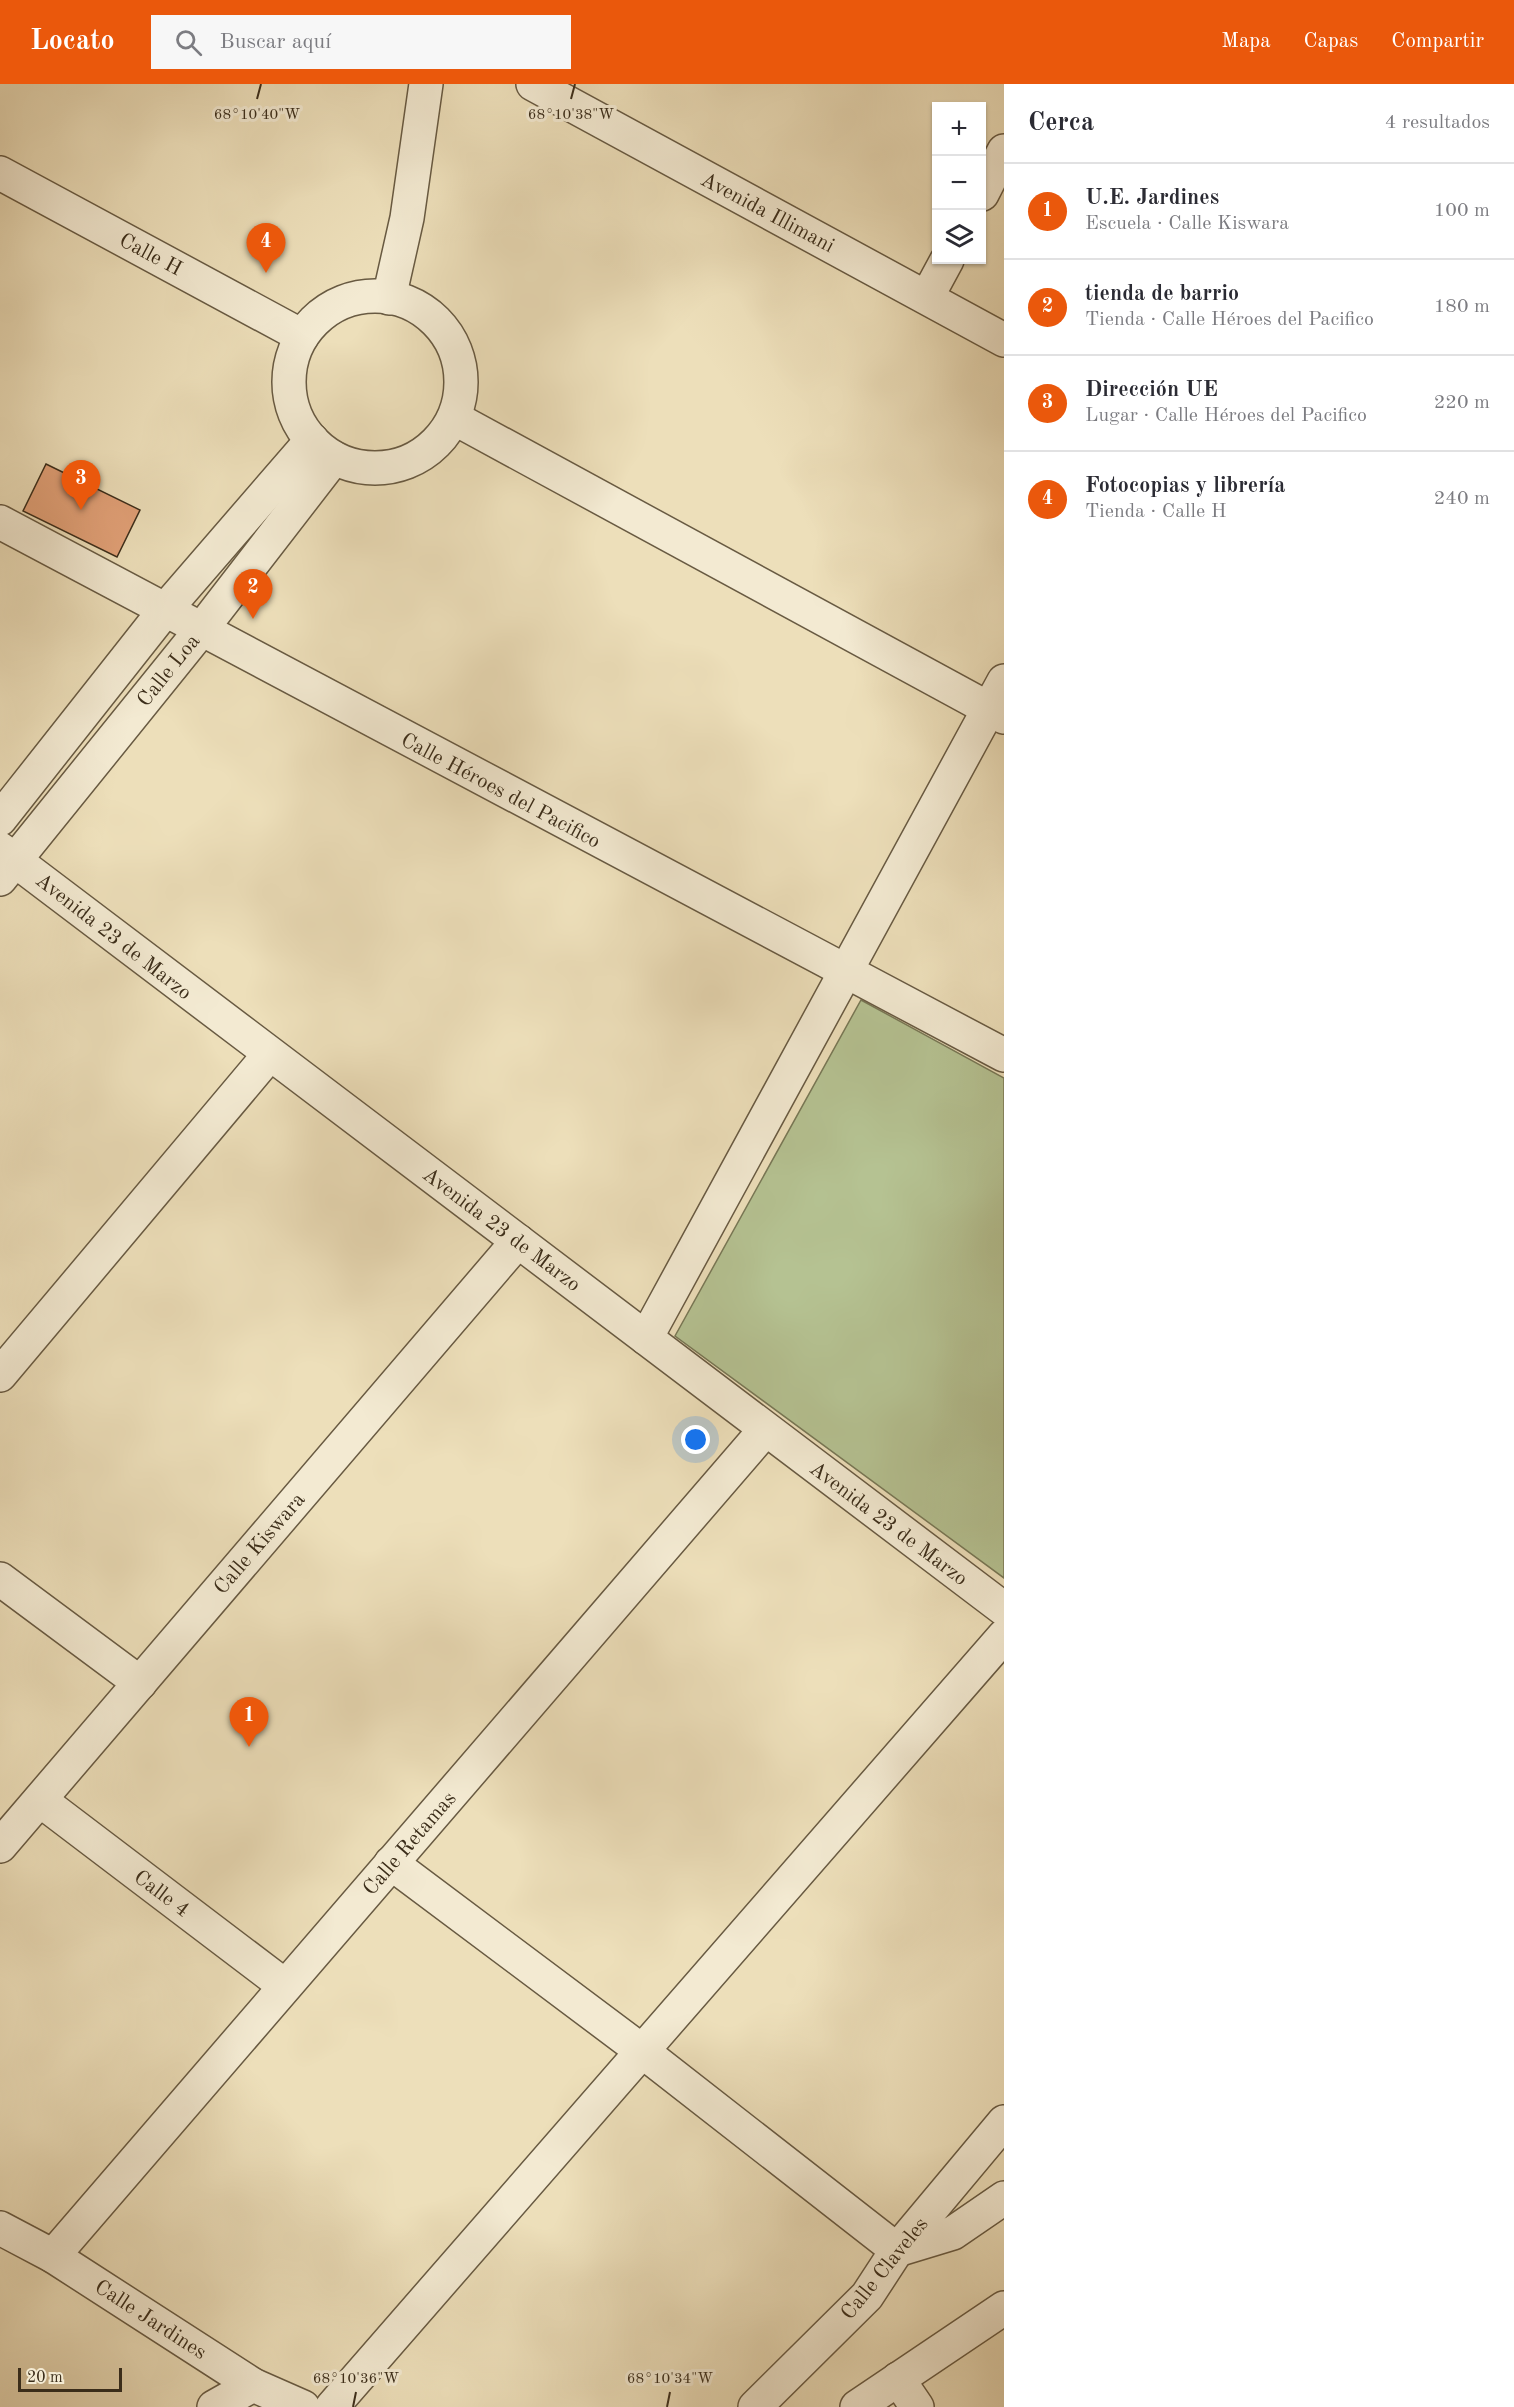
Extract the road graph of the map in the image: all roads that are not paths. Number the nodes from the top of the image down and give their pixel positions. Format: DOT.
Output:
graph roads {
  1 [pos="426,84"];
  2 [pos="533,84"];
  3 [pos="1004,151"];
  4 [pos="0,173"];
  5 [pos="986,185"];
  6 [pos="945,264"];
  7 [pos="927,297"];
  8 [pos="389,298"];
  9 [pos="302,336"];
  10 [pos="1004,340"];
  11 [pos="454,418"];
  12 [pos="323,449"];
  13 [pos="0,522"];
  14 [pos="165,610"];
  15 [pos="201,630"];
  16 [pos="1004,681"];
  17 [pos="996,713"];
  18 [pos="0,819"];
  19 [pos="5,863"];
  20 [pos="845,973"];
  21 [pos="269,1055"];
  22 [pos="1004,1056"];
  23 [pos="518,1241"];
  24 [pos="646,1338"];
  25 [pos="0,1375"];
  26 [pos="765,1430"];
  27 [pos="0,1579"];
  28 [pos="1004,1610"];
  29 [pos="1004,1636"];
  30 [pos="140,1683"];
  31 [pos="40,1800"];
  32 [pos="0,1846"];
  33 [pos="391,1863"];
  34 [pos="285,1986"];
  35 [pos="642,2051"];
  36 [pos="1004,2122"];
  37 [pos="1004,2198"];
  38 [pos="0,2228"];
  39 [pos="897,2250"];
  40 [pos="52,2256"];
  41 [pos="1004,2308"];
  42 [pos="898,2379"];
  43 [pos="253,2385"];
  44 [pos="214,2407"];
  45 [pos="303,2407"];
  46 [pos="332,2407"];
  47 [pos="755,2407"];
  48 [pos="857,2407"];
  49 [pos="917,2407"];
  1 -- 8 [label="street"];
  2 -- 7 [label="street, Avenida Illimani"];
  3 -- 5 [label="street"];
  4 -- 9 [label="street, Calle H"];
  6 -- 7 [label="street"];
  7 -- 10 [label="street, Avenida Illimani"];
  8 -- 9 [label="street"];
  8 -- 11 [label="street"];
  9 -- 12 [label="street"];
  11 -- 12 [label="street"];
  11 -- 17 [label="street"];
  12 -- 14 [label="street, Calle Loa"];
  12 -- 15 [label="street, Calle Loa"];
  13 -- 14 [label="street, Calle Héroes del Pacifico"];
  14 -- 15 [label="street, Calle Héroes del Pacifico"];
  14 -- 18 [label="street, Calle Loa"];
  15 -- 19 [label="street, Calle Loa"];
  15 -- 20 [label="street, Calle Héroes del Pacifico"];
  16 -- 17 [label="street"];
  17 -- 20 [label="street"];
  19 -- 21 [label="street, Avenida 23 de Marzo"];
  20 -- 22 [label="street, Calle Héroes del Pacifico"];
  20 -- 24 [label="street"];
  21 -- 23 [label="street, Avenida 23 de Marzo"];
  21 -- 25 [label="street"];
  23 -- 24 [label="street, Avenida 23 de Marzo"];
  23 -- 30 [label="street, Calle Kiswara"];
  24 -- 26 [label="street, Avenida 23 de Marzo"];
  26 -- 28 [label="street, Avenida 23 de Marzo"];
  26 -- 33 [label="street, Calle Retamas"];
  27 -- 30 [label="street"];
  29 -- 35 [label="street"];
  30 -- 31 [label="street, Calle Kiswara"];
  31 -- 32 [label="street, Calle Kiswara"];
  31 -- 34 [label="street, Calle 4"];
  33 -- 34 [label="street, Calle Retamas"];
  33 -- 35 [label="street"];
  34 -- 40 [label="street, Calle Retamas"];
  35 -- 39 [label="street"];
  35 -- 46 [label="street"];
  36 -- 39 [label="street, Calle Claveles"];
  37 -- 39 [label="street"];
  38 -- 40 [label="street, Calle Jardines"];
  39 -- 47 [label="street, Calle Claveles"];
  40 -- 43 [label="street, Calle Jardines"];
  41 -- 42 [label="street"];
  42 -- 48 [label="street"];
  42 -- 49 [label="street"];
  43 -- 44 [label="street"];
  43 -- 45 [label="street, Calle Jardines"];
}
